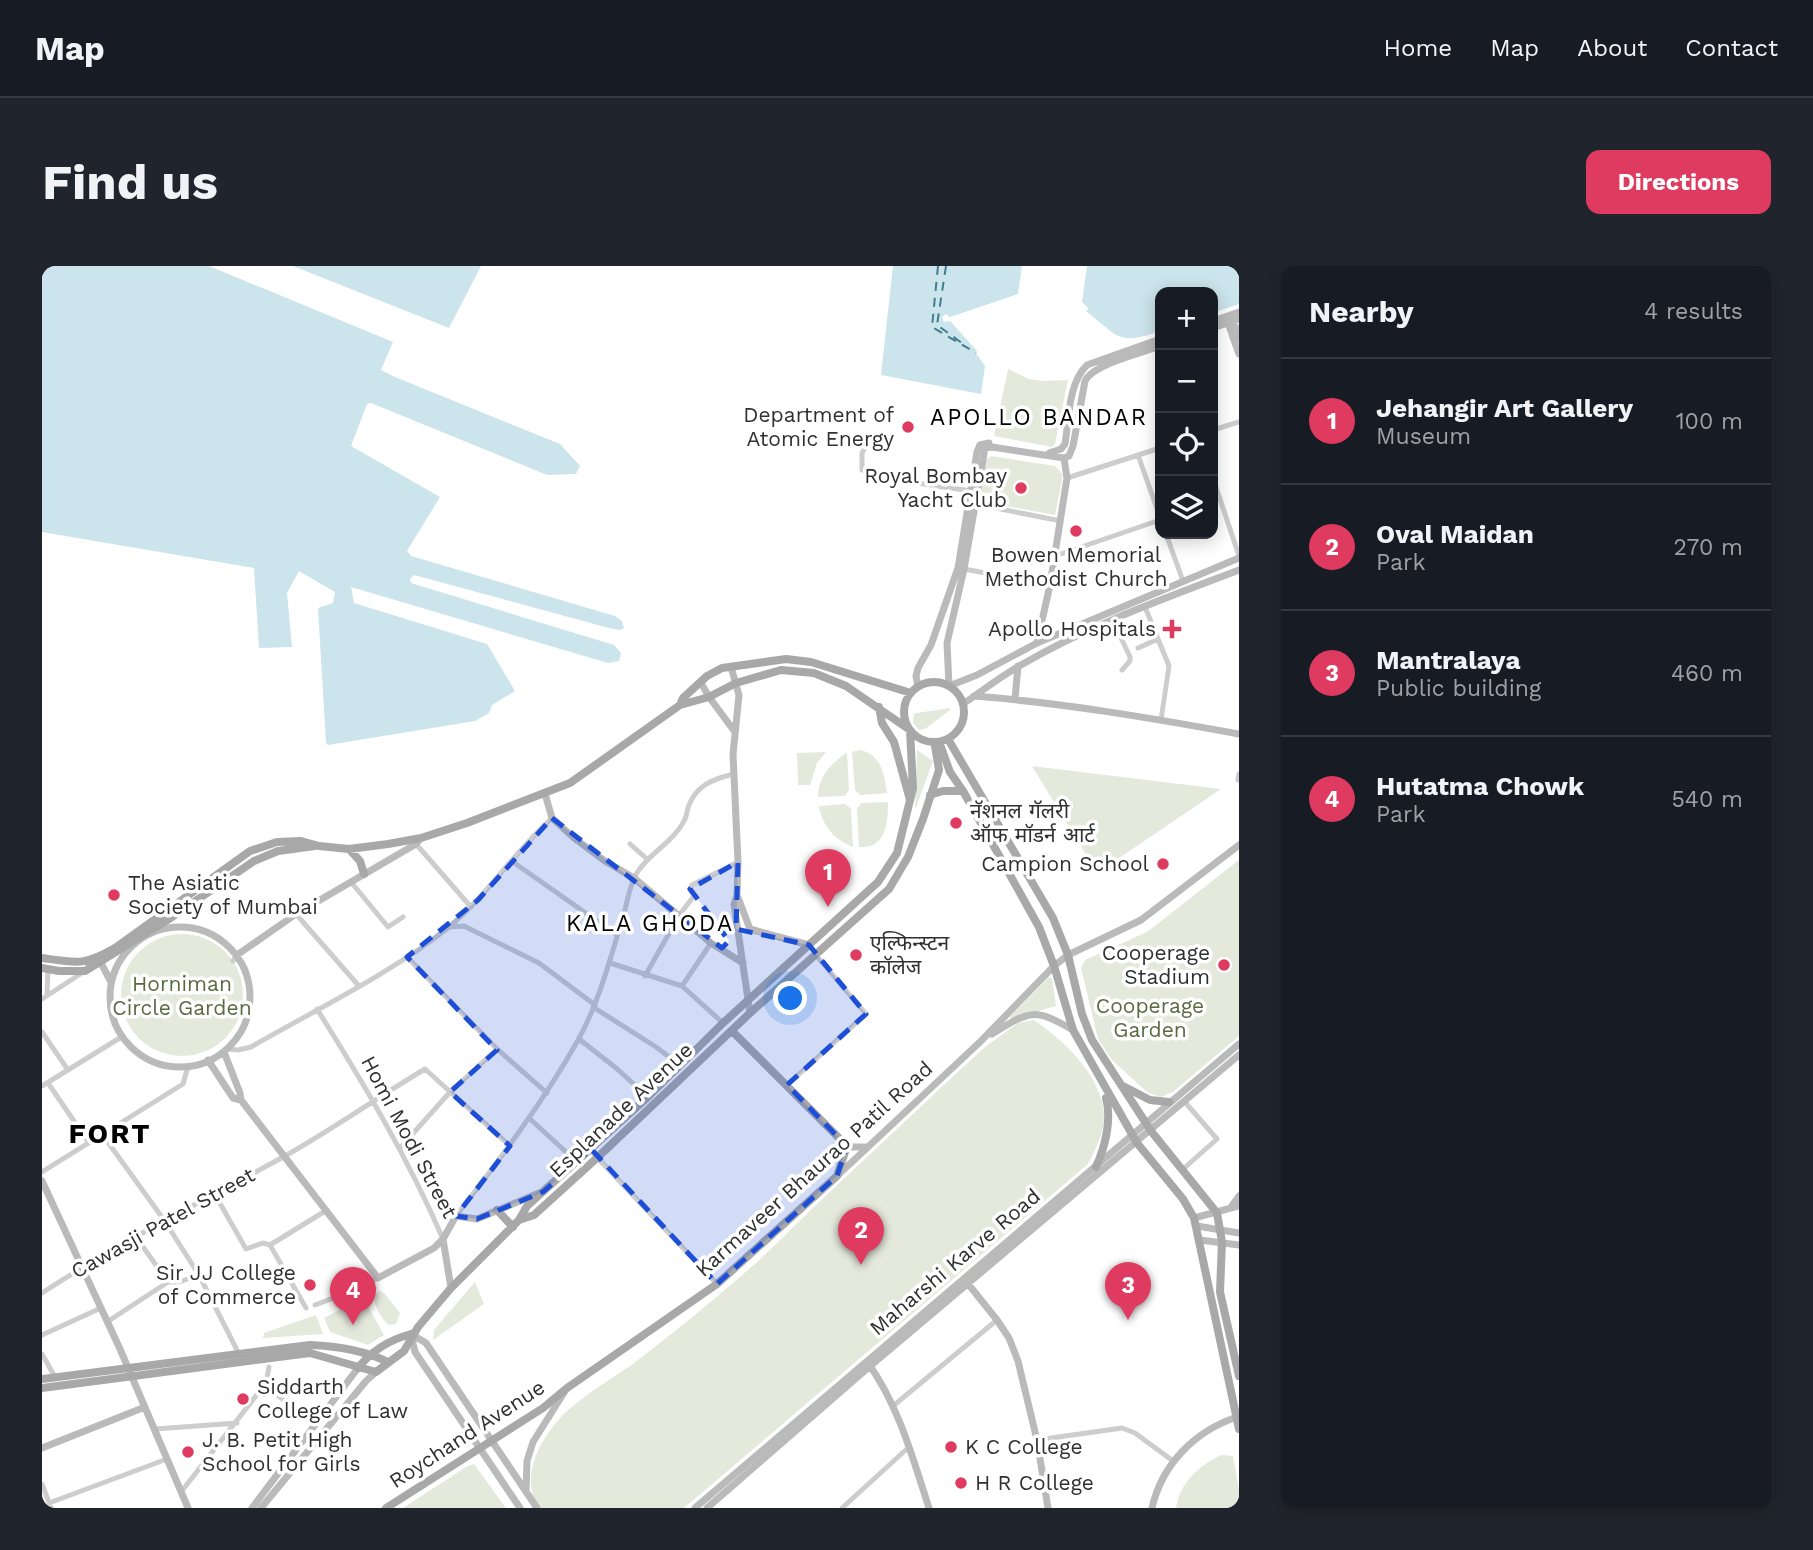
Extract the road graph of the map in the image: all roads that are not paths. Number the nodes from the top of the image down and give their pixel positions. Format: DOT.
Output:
graph roads {
  1 [pos="1233,318"];
  2 [pos="1239,338"];
  3 [pos="1155,341"];
  4 [pos="1155,348"];
  5 [pos="1239,354"];
  6 [pos="1239,422"];
  7 [pos="1218,428"];
  8 [pos="870,439"];
  9 [pos="983,447"];
  10 [pos="1155,449"];
  11 [pos="1138,455"];
  12 [pos="1064,458"];
  13 [pos="1068,478"];
  14 [pos="971,491"];
  15 [pos="1218,493"];
  16 [pos="975,504"];
  17 [pos="1155,504"];
  18 [pos="1060,521"];
  19 [pos="1155,521"];
  20 [pos="1168,539"];
  21 [pos="1055,556"];
  22 [pos="1239,557"];
  23 [pos="964,569"];
  24 [pos="1239,570"];
  25 [pos="1183,581"];
  26 [pos="1050,585"];
  27 [pos="1144,607"];
  28 [pos="1113,621"];
  29 [pos="1158,639"];
  30 [pos="1037,643"];
  31 [pos="1138,648"];
  32 [pos="1018,666"];
  33 [pos="731,667"];
  34 [pos="1122,670"];
  35 [pos="851,675"];
  36 [pos="701,683"];
  37 [pos="736,683"];
  38 [pos="846,686"];
  39 [pos="948,686"];
  40 [pos="915,690"];
  41 [pos="974,696"];
  42 [pos="709,697"];
  43 [pos="1015,699"];
  44 [pos="963,704"];
  45 [pos="680,705"];
  46 [pos="879,707"];
  47 [pos="1161,720"];
  48 [pos="910,730"];
  49 [pos="735,732"];
  50 [pos="1239,734"];
  51 [pos="940,741"];
  52 [pos="734,774"];
  53 [pos="963,791"];
  54 [pos="545,794"];
  55 [pos="930,795"];
  56 [pos="910,800"];
  57 [pos="552,818"];
  58 [pos="419,841"];
  59 [pos="629,844"];
  60 [pos="1239,845"];
  61 [pos="277,847"];
  62 [pos="349,849"];
  63 [pos="647,859"];
  64 [pos="513,862"];
  65 [pos="738,862"];
  66 [pos="364,874"];
  67 [pos="634,878"];
  68 [pos="351,882"];
  69 [pos="737,895"];
  70 [pos="471,907"];
  71 [pos="296,914"];
  72 [pos="680,914"];
  73 [pos="159,916"];
  74 [pos="172,917"];
  75 [pos="403,917"];
  76 [pos="182,926"];
  77 [pos="448,927"];
  78 [pos="736,929"];
  79 [pos="750,929"];
  80 [pos="617,935"];
  81 [pos="711,943"];
  82 [pos="809,945"];
  83 [pos="815,954"];
  84 [pos="1068,955"];
  85 [pos="407,957"];
  86 [pos="42,958"];
  87 [pos="235,958"];
  88 [pos="610,963"];
  89 [pos="743,963"];
  90 [pos="92,966"];
  91 [pos="1054,966"];
  92 [pos="45,968"];
  93 [pos="645,976"];
  94 [pos="111,983"];
  95 [pos="358,985"];
  96 [pos="682,986"];
  97 [pos="44,998"];
  98 [pos="747,1001"];
  99 [pos="594,1006"];
  100 [pos="317,1009"];
  101 [pos="734,1013"];
  102 [pos="750,1013"];
  103 [pos="743,1020"];
  104 [pos="720,1026"];
  105 [pos="1073,1030"];
  106 [pos="42,1031"];
  107 [pos="732,1031"];
  108 [pos="122,1036"];
  109 [pos="579,1039"];
  110 [pos="981,1041"];
  111 [pos="1239,1044"];
  112 [pos="497,1049"];
  113 [pos="226,1050"];
  114 [pos="1239,1055"];
  115 [pos="208,1060"];
  116 [pos="680,1065"];
  117 [pos="188,1066"];
  118 [pos="68,1070"];
  119 [pos="45,1084"];
  120 [pos="787,1085"];
  121 [pos="1121,1085"];
  122 [pos="1103,1087"];
  123 [pos="450,1092"];
  124 [pos="547,1093"];
  125 [pos="648,1097"];
  126 [pos="374,1100"];
  127 [pos="241,1101"];
  128 [pos="1184,1101"];
  129 [pos="1169,1102"];
  130 [pos="529,1118"];
  131 [pos="1148,1127"];
  132 [pos="102,1134"];
  133 [pos="1134,1139"];
  134 [pos="842,1140"];
  135 [pos="89,1143"];
  136 [pos="510,1146"];
  137 [pos="867,1147"];
  138 [pos="400,1148"];
  139 [pos="590,1150"];
  140 [pos="285,1156"];
  141 [pos="598,1157"];
  142 [pos="577,1162"];
  143 [pos="1096,1167"];
  144 [pos="1182,1170"];
  145 [pos="42,1172"];
  146 [pos="563,1174"];
  147 [pos="837,1176"];
  148 [pos="42,1181"];
  149 [pos="570,1182"];
  150 [pos="543,1192"];
  151 [pos="214,1193"];
  152 [pos="1239,1196"];
  153 [pos="1235,1207"];
  154 [pos="327,1210"];
  155 [pos="498,1210"];
  156 [pos="1217,1213"];
  157 [pos="456,1216"];
  158 [pos="164,1220"];
  159 [pos="1196,1222"];
  160 [pos="516,1223"];
  161 [pos="1221,1230"];
  162 [pos="1239,1233"];
  163 [pos="136,1237"];
  164 [pos="443,1239"];
  165 [pos="1200,1240"];
  166 [pos="1222,1242"];
  167 [pos="270,1245"];
  168 [pos="1239,1245"];
  169 [pos="82,1267"];
  170 [pos="199,1275"];
  171 [pos="378,1278"];
  172 [pos="966,1281"];
  173 [pos="168,1282"];
  174 [pos="717,1284"];
  175 [pos="451,1289"];
  176 [pos="42,1293"];
  177 [pos="315,1305"];
  178 [pos="101,1308"];
  179 [pos="306,1308"];
  180 [pos="997,1320"];
  181 [pos="107,1322"];
  182 [pos="411,1334"];
  183 [pos="42,1335"];
  184 [pos="369,1353"];
  185 [pos="42,1354"];
  186 [pos="239,1354"];
  187 [pos="388,1362"];
  188 [pos="868,1363"];
  189 [pos="269,1367"];
  190 [pos="358,1368"];
  191 [pos="130,1372"];
  192 [pos="375,1373"];
  193 [pos="1239,1376"];
  194 [pos="55,1377"];
  195 [pos="42,1379"];
  196 [pos="266,1384"];
  197 [pos="42,1388"];
  198 [pos="566,1388"];
  199 [pos="893,1406"];
  200 [pos="145,1407"];
  201 [pos="1237,1417"];
  202 [pos="237,1423"];
  203 [pos="315,1425"];
  204 [pos="155,1429"];
  205 [pos="1239,1429"];
  206 [pos="1037,1440"];
  207 [pos="490,1441"];
  208 [pos="909,1447"];
  209 [pos="42,1448"];
  210 [pos="478,1448"];
  211 [pos="167,1459"];
  212 [pos="1173,1461"];
  213 [pos="42,1484"];
  214 [pos="181,1492"];
  215 [pos="526,1492"];
  216 [pos="50,1506"];
  217 [pos="188,1508"];
  218 [pos="252,1508"];
  219 [pos="261,1508"];
  220 [pos="386,1508"];
  221 [pos="520,1508"];
  222 [pos="537,1508"];
  223 [pos="695,1508"];
  224 [pos="708,1508"];
  225 [pos="842,1508"];
  226 [pos="929,1508"];
  227 [pos="1048,1508"];
  228 [pos="1152,1508"];
  1 -- 2 [label="street"];
  1 -- 5 [label="street"];
  3 -- 9 [label="street"];
  4 -- 12 [label="street"];
  6 -- 7 [label="street"];
  8 -- 14 [label="street"];
  9 -- 12 [label="street"];
  9 -- 14 [label="street"];
  9 -- 16 [label="street"];
  10 -- 11 [label="street"];
  11 -- 13 [label="street"];
  11 -- 17 [label="street"];
  12 -- 13 [label="street"];
  13 -- 18 [label="street"];
  14 -- 40 [label="street"];
  15 -- 22 [label="street"];
  16 -- 18 [label="street"];
  16 -- 23 [label="street"];
  18 -- 21 [label="street"];
  19 -- 21 [label="street"];
  20 -- 25 [label="street"];
  21 -- 26 [label="street"];
  22 -- 25 [label="street"];
  23 -- 26 [label="street"];
  23 -- 39 [label="street"];
  24 -- 27 [label="street"];
  25 -- 30 [label="street"];
  26 -- 30 [label="street"];
  27 -- 28 [label="street"];
  27 -- 29 [label="street"];
  28 -- 32 [label="street"];
  28 -- 34 [label="street"];
  29 -- 31 [label="street"];
  29 -- 47 [label="street"];
  30 -- 39 [label="street"];
  32 -- 41 [label="street"];
  32 -- 43 [label="street"];
  33 -- 35 [label="main road"];
  33 -- 36 [label="main road"];
  33 -- 37 [label="street"];
  35 -- 38 [label="main road"];
  35 -- 40 [label="main road"];
  36 -- 42 [label="street"];
  36 -- 45 [label="main road"];
  37 -- 38 [label="main road"];
  37 -- 42 [label="main road"];
  37 -- 49 [label="street"];
  38 -- 46 [label="main road"];
  39 -- 40 [label="main road"];
  39 -- 44 [label="main road"];
  40 -- 48 [label="main road"];
  41 -- 43 [label="street"];
  41 -- 44 [label="street"];
  42 -- 45 [label="main road"];
  42 -- 49 [label="street"];
  43 -- 47 [label="street"];
  44 -- 51 [label="main road"];
  45 -- 54 [label="main road"];
  46 -- 48 [label="main road"];
  46 -- 56 [label="main road"];
  47 -- 50 [label="street"];
  48 -- 51 [label="main road"];
  48 -- 56 [label="main road"];
  49 -- 52 [label="street"];
  51 -- 53 [label="main road"];
  51 -- 55 [label="main road"];
  51 -- 84 [label="main road"];
  52 -- 63 [label="street"];
  52 -- 65 [label="street"];
  53 -- 55 [label="main road"];
  53 -- 91 [label="main road"];
  54 -- 57 [label="street"];
  54 -- 58 [label="main road"];
  55 -- 83 [label="main road, Esplanade Avenue"];
  56 -- 82 [label="main road"];
  57 -- 64 [label="street"];
  57 -- 67 [label="street"];
  58 -- 62 [label="main road"];
  58 -- 66 [label="street"];
  58 -- 70 [label="street"];
  59 -- 63 [label="street"];
  60 -- 84 [label="street, Karmaveer Bhaurao Patil Road"];
  61 -- 62 [label="main road"];
  61 -- 73 [label="main road"];
  61 -- 74 [label="main road"];
  62 -- 66 [label="main road"];
  63 -- 67 [label="street"];
  64 -- 70 [label="street"];
  64 -- 80 [label="street"];
  65 -- 69 [label="street"];
  65 -- 72 [label="street"];
  66 -- 68 [label="street"];
  67 -- 72 [label="street"];
  67 -- 80 [label="street"];
  68 -- 71 [label="street"];
  68 -- 75 [label="street"];
  69 -- 78 [label="street"];
  69 -- 79 [label="street"];
  70 -- 77 [label="street"];
  71 -- 87 [label="street"];
  71 -- 95 [label="street"];
  72 -- 81 [label="street"];
  72 -- 93 [label="street"];
  73 -- 74 [label="street"];
  73 -- 90 [label="main road"];
  74 -- 76 [label="street"];
  74 -- 90 [label="main road"];
  76 -- 87 [label="street"];
  76 -- 94 [label="street"];
  77 -- 85 [label="street"];
  77 -- 99 [label="street"];
  78 -- 79 [label="street"];
  78 -- 89 [label="street"];
  79 -- 82 [label="street"];
  80 -- 88 [label="street"];
  81 -- 89 [label="street"];
  81 -- 96 [label="street"];
  82 -- 98 [label="main road"];
  83 -- 102 [label="main road, Esplanade Avenue"];
  83 -- 120 [label="street"];
  84 -- 91 [label="street, Karmaveer Bhaurao Patil Road"];
  84 -- 121 [label="main road"];
  85 -- 95 [label="street"];
  85 -- 112 [label="street"];
  86 -- 90 [label="main road"];
  87 -- 113 [label="street"];
  88 -- 93 [label="street"];
  88 -- 99 [label="street"];
  89 -- 98 [label="street"];
  90 -- 92 [label="main road"];
  90 -- 94 [label="street"];
  90 -- 97 [label="street"];
  91 -- 105 [label="main road"];
  91 -- 110 [label="street, Karmaveer Bhaurao Patil Road"];
  92 -- 97 [label="street"];
  93 -- 96 [label="street"];
  94 -- 108 [label="street"];
  95 -- 100 [label="street"];
  96 -- 104 [label="street"];
  98 -- 101 [label="main road"];
  98 -- 102 [label="street"];
  99 -- 109 [label="street"];
  99 -- 116 [label="street"];
  100 -- 113 [label="street"];
  100 -- 126 [label="street, Homi Modi Street"];
  101 -- 103 [label="main road"];
  101 -- 104 [label="main road"];
  102 -- 103 [label="main road, Esplanade Avenue"];
  103 -- 107 [label="main road, Esplanade Avenue"];
  104 -- 107 [label="main road"];
  104 -- 116 [label="main road"];
  105 -- 110 [label="street"];
  105 -- 122 [label="main road"];
  106 -- 118 [label="street"];
  107 -- 120 [label="main road"];
  107 -- 141 [label="main road, Esplanade Avenue"];
  108 -- 117 [label="street"];
  108 -- 118 [label="street"];
  109 -- 124 [label="street"];
  109 -- 125 [label="street"];
  110 -- 137 [label="street, Karmaveer Bhaurao Patil Road"];
  111 -- 129 [label="street, Maharshi Karve Road"];
  112 -- 123 [label="street"];
  112 -- 124 [label="street"];
  113 -- 115 [label="street"];
  113 -- 127 [label="street"];
  114 -- 128 [label="street, Maharshi Karve Road"];
  115 -- 117 [label="street"];
  115 -- 127 [label="street"];
  116 -- 125 [label="main road"];
  117 -- 132 [label="street"];
  118 -- 119 [label="street"];
  119 -- 135 [label="street"];
  120 -- 134 [label="main road"];
  121 -- 129 [label="main road"];
  121 -- 131 [label="main road"];
  122 -- 133 [label="main road"];
  122 -- 143 [label="main road"];
  123 -- 126 [label="street, Cawasji Patel Street"];
  123 -- 136 [label="street"];
  123 -- 138 [label="street"];
  124 -- 130 [label="street"];
  125 -- 139 [label="main road"];
  126 -- 138 [label="street, Homi Modi Street"];
  126 -- 140 [label="street, Cawasji Patel Street"];
  127 -- 140 [label="street"];
  128 -- 131 [label="street, Maharshi Karve Road"];
  128 -- 144 [label="street"];
  129 -- 131 [label="street, Maharshi Karve Road"];
  130 -- 136 [label="street"];
  130 -- 142 [label="street"];
  131 -- 133 [label="street, Maharshi Karve Road"];
  131 -- 144 [label="main road"];
  132 -- 135 [label="street"];
  132 -- 158 [label="street"];
  133 -- 143 [label="street, Maharshi Karve Road"];
  133 -- 159 [label="main road"];
  133 -- 172 [label="street, Maharshi Karve Road"];
  134 -- 137 [label="street"];
  134 -- 147 [label="main road"];
  135 -- 145 [label="street"];
  136 -- 157 [label="street"];
  137 -- 147 [label="street, Karmaveer Bhaurao Patil Road"];
  138 -- 164 [label="street, Homi Modi Street"];
  139 -- 141 [label="street"];
  139 -- 142 [label="main road"];
  140 -- 151 [label="street, Cawasji Patel Street"];
  140 -- 154 [label="street"];
  141 -- 149 [label="main road, Esplanade Avenue"];
  141 -- 174 [label="street"];
  142 -- 146 [label="main road"];
  143 -- 172 [label="street, Maharshi Karve Road"];
  144 -- 156 [label="main road"];
  146 -- 149 [label="main road"];
  146 -- 150 [label="main road"];
  147 -- 174 [label="main road, Karmaveer Bhaurao Patil Road"];
  148 -- 169 [label="street"];
  149 -- 160 [label="main road, Esplanade Avenue"];
  150 -- 155 [label="street"];
  150 -- 160 [label="main road"];
  151 -- 158 [label="street, Cawasji Patel Street"];
  151 -- 167 [label="street"];
  152 -- 153 [label="street"];
  153 -- 156 [label="street"];
  154 -- 167 [label="street"];
  154 -- 171 [label="street"];
  155 -- 157 [label="street"];
  155 -- 160 [label="main road"];
  156 -- 159 [label="street"];
  156 -- 161 [label="main road"];
  157 -- 164 [label="street"];
  158 -- 163 [label="street, Cawasji Patel Street"];
  158 -- 170 [label="street"];
  159 -- 161 [label="street"];
  159 -- 165 [label="main road"];
  160 -- 175 [label="main road"];
  161 -- 162 [label="street"];
  161 -- 166 [label="main road"];
  163 -- 169 [label="street, Cawasji Patel Street"];
  163 -- 173 [label="street"];
  164 -- 171 [label="street"];
  164 -- 175 [label="street, Homi Modi Street"];
  165 -- 166 [label="street"];
  165 -- 201 [label="main road"];
  166 -- 168 [label="street"];
  166 -- 193 [label="main road"];
  167 -- 179 [label="street"];
  169 -- 176 [label="street, Cawasji Patel Street"];
  169 -- 178 [label="street"];
  170 -- 173 [label="street"];
  170 -- 186 [label="street"];
  171 -- 177 [label="street"];
  172 -- 180 [label="street"];
  172 -- 188 [label="street, Maharshi Karve Road"];
  173 -- 181 [label="street"];
  174 -- 198 [label="main road, Karmaveer Bhaurao Patil Road"];
  175 -- 182 [label="main road"];
  178 -- 181 [label="street"];
  178 -- 183 [label="street"];
  180 -- 199 [label="street"];
  180 -- 206 [label="street"];
  181 -- 191 [label="street"];
  182 -- 184 [label="main road"];
  182 -- 187 [label="main road"];
  182 -- 207 [label="street"];
  182 -- 210 [label="street"];
  184 -- 186 [label="main road"];
  184 -- 187 [label="main road"];
  184 -- 190 [label="main road"];
  185 -- 194 [label="street"];
  186 -- 191 [label="main road"];
  187 -- 192 [label="main road"];
  188 -- 199 [label="street"];
  188 -- 223 [label="street, Maharshi Karve Road"];
  188 -- 224 [label="street, Maharshi Karve Road"];
  189 -- 196 [label="street"];
  190 -- 191 [label="main road"];
  190 -- 192 [label="main road"];
  190 -- 203 [label="street"];
  191 -- 194 [label="main road"];
  191 -- 197 [label="main road"];
  191 -- 200 [label="street"];
  192 -- 219 [label="street"];
  194 -- 195 [label="main road"];
  196 -- 202 [label="street"];
  196 -- 203 [label="street"];
  198 -- 207 [label="main road, Roychand Avenue"];
  198 -- 215 [label="street"];
  199 -- 208 [label="street"];
  200 -- 204 [label="street"];
  200 -- 209 [label="street"];
  201 -- 205 [label="main road"];
  201 -- 212 [label="street"];
  202 -- 204 [label="street"];
  202 -- 214 [label="street"];
  203 -- 218 [label="street"];
  204 -- 211 [label="street"];
  206 -- 212 [label="street"];
  206 -- 227 [label="street"];
  207 -- 210 [label="main road, Roychand Avenue"];
  207 -- 215 [label="street"];
  208 -- 225 [label="street"];
  208 -- 226 [label="street"];
  210 -- 220 [label="main road, Roychand Avenue"];
  210 -- 221 [label="street"];
  211 -- 214 [label="street"];
  211 -- 216 [label="street"];
  212 -- 228 [label="street"];
  213 -- 216 [label="street"];
  214 -- 217 [label="street"];
  215 -- 222 [label="street"];
}
